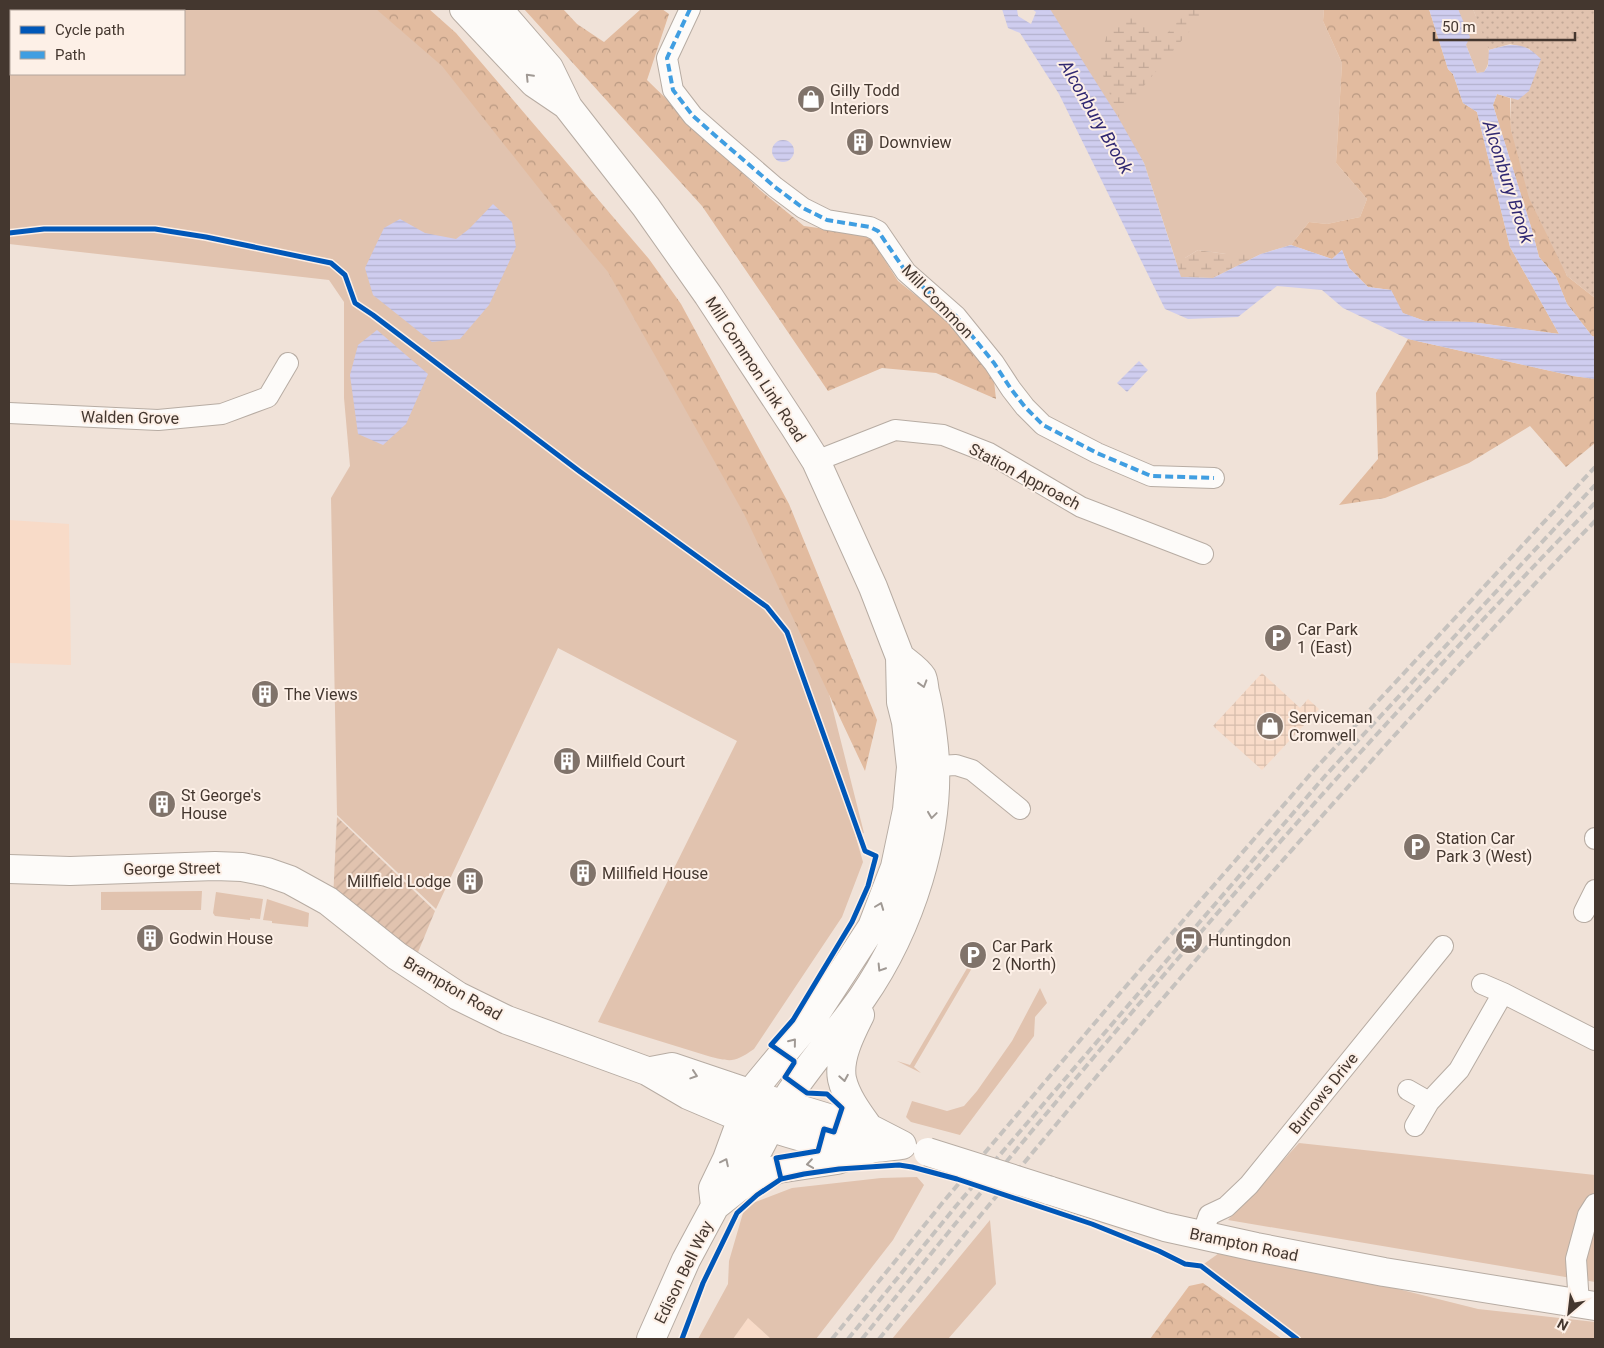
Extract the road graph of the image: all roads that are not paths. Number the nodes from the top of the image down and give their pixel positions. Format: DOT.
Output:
graph roads {
  1 [pos="464,9"];
  2 [pos="498,9"];
  3 [pos="690,9"];
  4 [pos="568,107"];
  5 [pos="288,363"];
  6 [pos="9,413"];
  7 [pos="816,461"];
  8 [pos="1214,478"];
  9 [pos="1203,554"];
  10 [pos="923,766"];
  11 [pos="1020,809"];
  12 [pos="9,870"];
  13 [pos="1595,890"];
  14 [pos="328,901"];
  15 [pos="1584,912"];
  16 [pos="1443,946"];
  17 [pos="1482,984"];
  18 [pos="1503,993"];
  19 [pos="862,998"];
  20 [pos="1595,1040"];
  21 [pos="1408,1090"];
  22 [pos="1429,1102"];
  23 [pos="782,1104"];
  24 [pos="747,1106"];
  25 [pos="1414,1126"];
  26 [pos="770,1127"];
  27 [pos="872,1138"];
  28 [pos="740,1187"];
  29 [pos="1595,1204"];
  30 [pos="715,1206"];
  31 [pos="1202,1235"];
  32 [pos="1587,1305"];
  33 [pos="651,1339"];
  4 -- 1 [label="main road, Mill Common Link Road, one-way"];
  2 -- 4 [label="main road, Mill Common Link Road"];
  3 -- 8 [label="street, Mill Common"];
  4 -- 7 [label="main road, Mill Common Link Road"];
  5 -- 6 [label="street, Walden Grove"];
  7 -- 9 [label="street, Station Approach"];
  7 -- 10 [label="main road, Mill Common Link Road"];
  10 -- 11 [label="street"];
  10 -- 19 [label="main road, Mill Common Link Road, one-way"];
  24 -- 10 [label="main road, Mill Common Link Road, one-way"];
  12 -- 14 [label="main road, George Street"];
  13 -- 15 [label="street"];
  14 -- 24 [label="main road, Brampton Road"];
  16 -- 31 [label="street, Burrows Drive"];
  17 -- 18 [label="street"];
  18 -- 20 [label="street"];
  18 -- 22 [label="street"];
  19 -- 23 [label="main road, Mill Common Link Road"];
  19 -- 27 [label="main road, one-way"];
  21 -- 22 [label="street"];
  22 -- 25 [label="street"];
  23 -- 24 [label="main road, Brampton Road"];
  23 -- 26 [label="main road, Mill Common Link Road"];
  23 -- 27 [label="main road, Brampton Road"];
  24 -- 26 [label="main road, Brampton Road"];
  30 -- 24 [label="main road, Edison Bell Way, one-way"];
  26 -- 27 [label="main road, Brampton Road"];
  26 -- 28 [label="main road, Mill Common Link Road"];
  27 -- 28 [label="main road, one-way"];
  27 -- 31 [label="main road, Brampton Road, bridge"];
  28 -- 30 [label="main road, Edison Bell Way"];
  29 -- 32 [label="street"];
  30 -- 33 [label="main road, Edison Bell Way"];
  31 -- 32 [label="main road, Brampton Road"];
}
